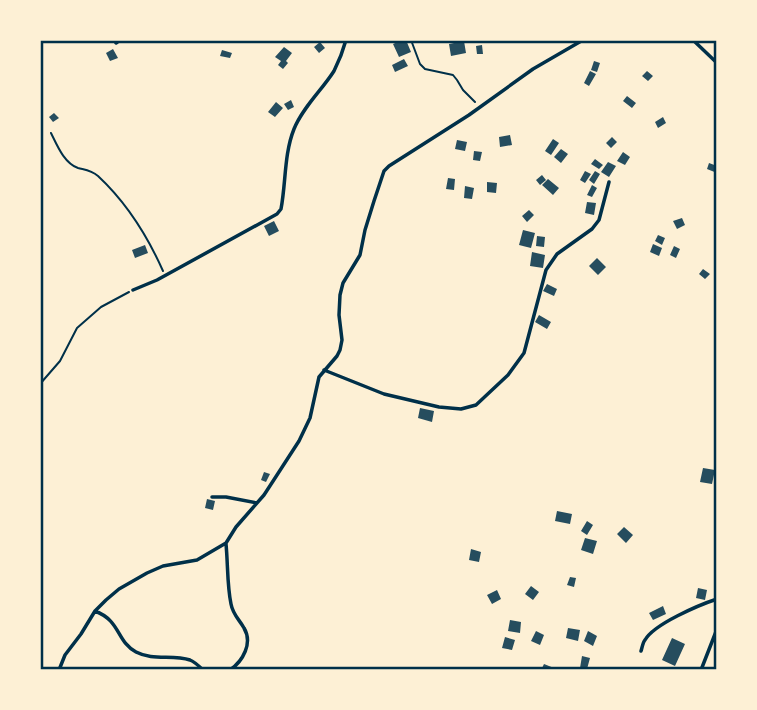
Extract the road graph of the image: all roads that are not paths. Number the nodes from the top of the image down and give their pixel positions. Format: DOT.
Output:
graph roads {
  1 [pos="346,40"];
  2 [pos="583,40"];
  3 [pos="695,41"];
  4 [pos="717,63"];
  5 [pos="609,182"];
  6 [pos="133,290"];
  7 [pos="324,370"];
  8 [pos="212,497"];
  9 [pos="257,503"];
  10 [pos="226,543"];
  11 [pos="717,599"];
  12 [pos="95,611"];
  13 [pos="717,629"];
  14 [pos="642,650"];
  15 [pos="59,670"];
  16 [pos="203,670"];
  17 [pos="230,670"];
  18 [pos="701,670"];
  1 -- 6 [label="street"];
  2 -- 7 [label="street"];
  3 -- 4 [label="street"];
  5 -- 7 [label="street"];
  7 -- 9 [label="street"];
  8 -- 9 [label="street"];
  9 -- 10 [label="street"];
  10 -- 12 [label="street"];
  10 -- 17 [label="street"];
  11 -- 14 [label="street"];
  12 -- 15 [label="street"];
  12 -- 16 [label="street"];
  13 -- 18 [label="street"];
}
